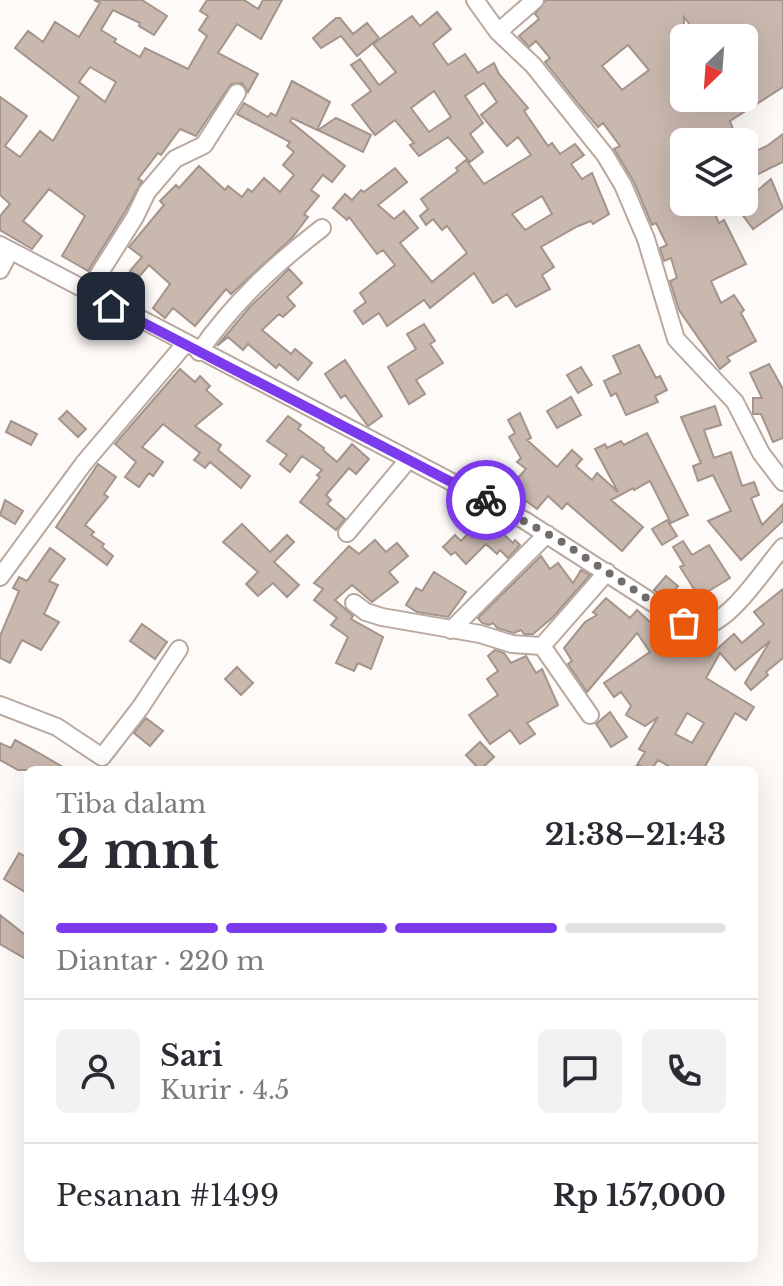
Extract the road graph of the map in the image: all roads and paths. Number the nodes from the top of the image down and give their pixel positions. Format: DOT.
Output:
graph roads {
  1 [pos="475,0"];
  2 [pos="535,0"];
  3 [pos="498,32"];
  4 [pos="237,93"];
  5 [pos="322,228"];
  6 [pos="5,248"];
  7 [pos="0,270"];
  8 [pos="87,293"];
  9 [pos="192,348"];
  10 [pos="408,460"];
  11 [pos="778,478"];
  12 [pos="347,533"];
  13 [pos="547,534"];
  14 [pos="783,547"];
  15 [pos="607,572"];
  16 [pos="0,577"];
  17 [pos="354,603"];
  18 [pos="451,630"];
  19 [pos="542,646"];
  20 [pos="179,649"];
  21 [pos="0,705"];
  22 [pos="590,715"];
  1 -- 3 [label="street"];
  2 -- 3 [label="street"];
  3 -- 11 [label="street"];
  4 -- 8 [label="street"];
  5 -- 9 [label="street"];
  6 -- 7 [label="street"];
  6 -- 8 [label="street"];
  8 -- 9 [label="street"];
  9 -- 10 [label="street"];
  9 -- 16 [label="street"];
  10 -- 12 [label="street"];
  10 -- 13 [label="street"];
  13 -- 15 [label="street"];
  13 -- 18 [label="street"];
  14 -- 15 [label="street"];
  15 -- 19 [label="street"];
  17 -- 18 [label="street"];
  18 -- 19 [label="street"];
  19 -- 22 [label="street"];
  20 -- 21 [label="street"];
}
